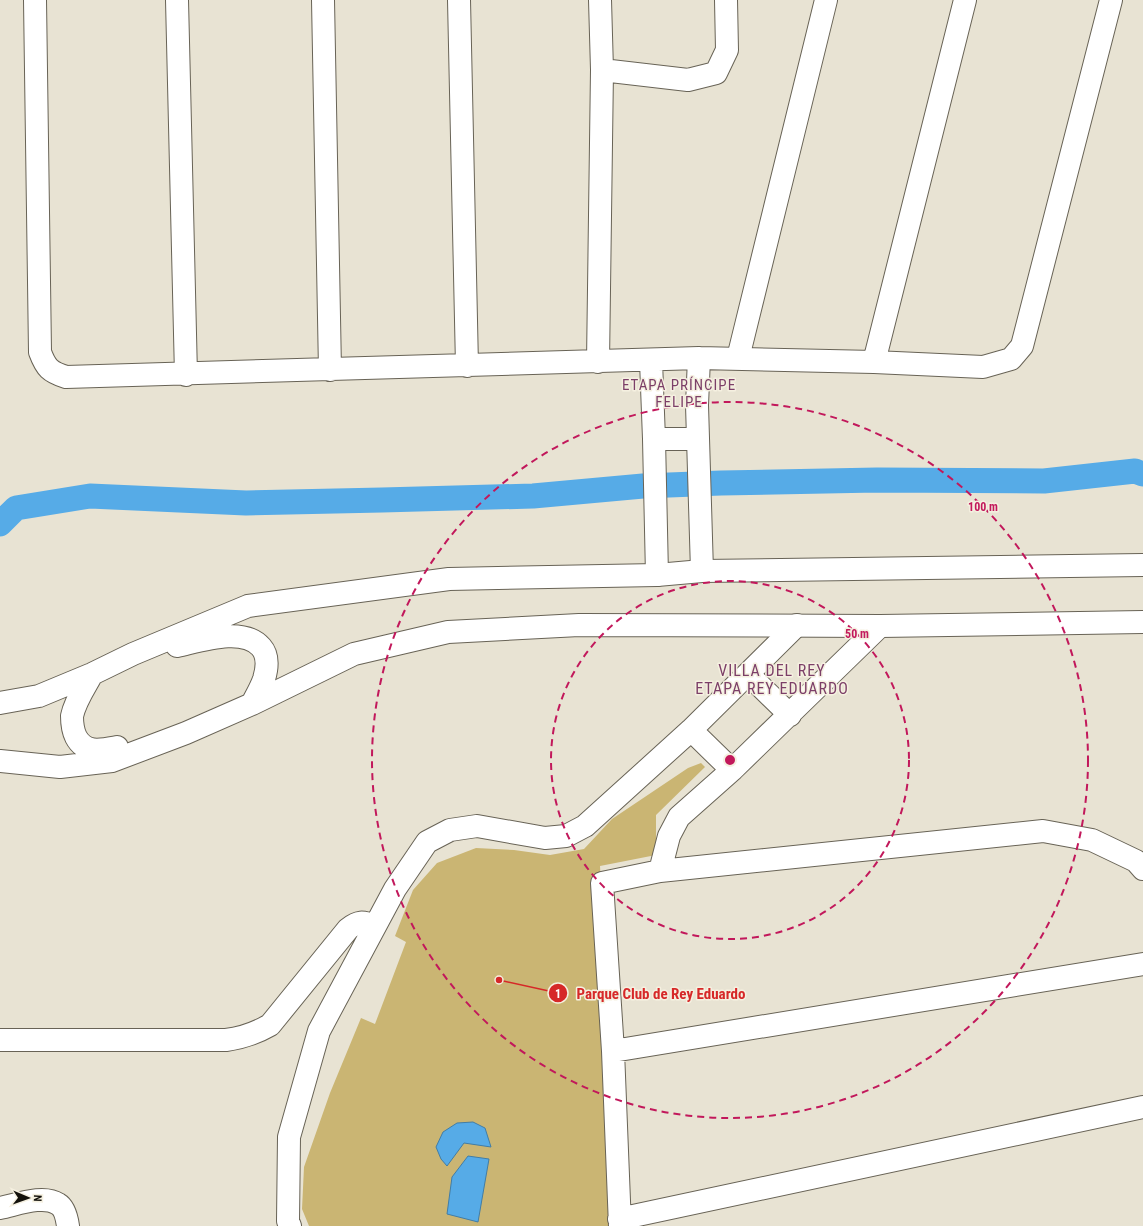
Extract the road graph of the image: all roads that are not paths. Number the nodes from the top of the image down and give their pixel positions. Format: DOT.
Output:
graph roads {
  1 [pos="35,0"];
  2 [pos="176,0"];
  3 [pos="323,0"];
  4 [pos="460,0"];
  5 [pos="600,0"];
  6 [pos="726,0"];
  7 [pos="826,0"];
  8 [pos="965,0"];
  9 [pos="1111,0"];
  10 [pos="602,70"];
  11 [pos="699,358"];
  12 [pos="738,358"];
  13 [pos="651,361"];
  14 [pos="598,362"];
  15 [pos="874,362"];
  16 [pos="467,366"];
  17 [pos="330,370"];
  18 [pos="186,375"];
  19 [pos="654,439"];
  20 [pos="698,439"];
  21 [pos="1143,565"];
  22 [pos="702,572"];
  23 [pos="657,575"];
  24 [pos="1143,622"];
  25 [pos="797,625"];
  26 [pos="880,626"];
  27 [pos="133,654"];
  28 [pos="92,674"];
  29 [pos="748,674"];
  30 [pos="0,703"];
  31 [pos="252,704"];
  32 [pos="790,715"];
  33 [pos="691,730"];
  34 [pos="186,733"];
  35 [pos="0,761"];
  36 [pos="732,770"];
  37 [pos="1143,869"];
  38 [pos="660,871"];
  39 [pos="374,926"];
  40 [pos="1143,964"];
  41 [pos="0,1040"];
  42 [pos="613,1051"];
  43 [pos="1143,1107"];
  44 [pos="0,1208"];
  45 [pos="619,1222"];
  46 [pos="68,1226"];
  47 [pos="290,1226"];
  1 -- 18 [label="street"];
  2 -- 18 [label="street"];
  3 -- 17 [label="street"];
  4 -- 16 [label="street"];
  5 -- 10 [label="street"];
  6 -- 10 [label="street"];
  7 -- 12 [label="street"];
  8 -- 15 [label="street"];
  9 -- 15 [label="street"];
  10 -- 14 [label="street"];
  11 -- 12 [label="street"];
  11 -- 13 [label="street"];
  11 -- 20 [label="street"];
  12 -- 15 [label="street"];
  13 -- 14 [label="street"];
  13 -- 19 [label="street"];
  14 -- 16 [label="street"];
  16 -- 17 [label="street"];
  17 -- 18 [label="street"];
  19 -- 20 [label="street"];
  19 -- 23 [label="street"];
  20 -- 22 [label="street"];
  21 -- 22 [label="street"];
  22 -- 23 [label="street"];
  23 -- 27 [label="street"];
  24 -- 26 [label="street"];
  25 -- 26 [label="street"];
  25 -- 29 [label="street"];
  25 -- 31 [label="street"];
  26 -- 32 [label="street"];
  27 -- 28 [label="street"];
  27 -- 31 [label="street"];
  28 -- 30 [label="street"];
  28 -- 34 [label="street"];
  29 -- 32 [label="street"];
  29 -- 33 [label="street"];
  31 -- 34 [label="street"];
  32 -- 36 [label="street"];
  33 -- 36 [label="street"];
  33 -- 39 [label="street"];
  34 -- 35 [label="street"];
  36 -- 38 [label="street"];
  37 -- 38 [label="street"];
  38 -- 42 [label="street"];
  39 -- 41 [label="street"];
  39 -- 47 [label="street"];
  40 -- 42 [label="street"];
  42 -- 45 [label="street"];
  43 -- 45 [label="street"];
  44 -- 46 [label="street"];
}
